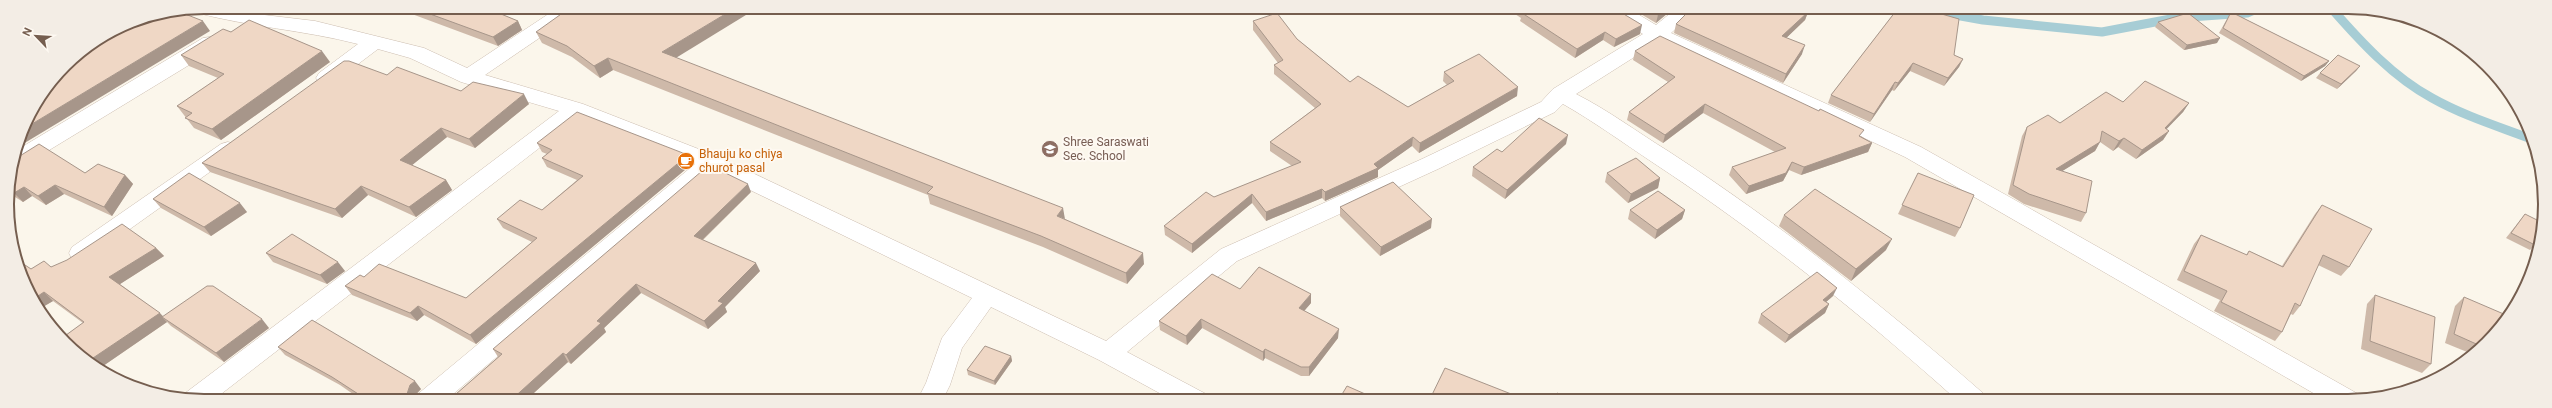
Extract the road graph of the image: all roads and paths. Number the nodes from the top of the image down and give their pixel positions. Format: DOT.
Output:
graph roads {
  1 [pos="226,14"];
  2 [pos="562,14"];
  3 [pos="1624,14"];
  4 [pos="1682,14"];
  5 [pos="247,19"];
  6 [pos="1657,34"];
  7 [pos="375,42"];
  8 [pos="468,77"];
  9 [pos="311,89"];
  10 [pos="1560,94"];
  11 [pos="576,109"];
  12 [pos="246,136"];
  13 [pos="19,159"];
  14 [pos="711,162"];
  15 [pos="67,262"];
  16 [pos="987,294"];
  17 [pos="1108,353"];
  18 [pos="201,394"];
  19 [pos="435,394"];
  20 [pos="933,394"];
  21 [pos="1184,394"];
  22 [pos="1968,394"];
  23 [pos="2338,394"];
  1 -- 5 [label="street"];
  2 -- 8 [label="street"];
  3 -- 6 [label="street"];
  4 -- 6 [label="street"];
  5 -- 7 [label="street"];
  5 -- 13 [label="street"];
  6 -- 10 [label="street"];
  6 -- 23 [label="street"];
  7 -- 8 [label="street"];
  7 -- 9 [label="street"];
  8 -- 11 [label="street"];
  10 -- 17 [label="street"];
  10 -- 22 [label="street"];
  11 -- 14 [label="street"];
  11 -- 18 [label="street"];
  12 -- 15 [label="street"];
  14 -- 16 [label="street"];
  14 -- 19 [label="street"];
  16 -- 17 [label="street"];
  16 -- 20 [label="street"];
  17 -- 21 [label="street"];
}
